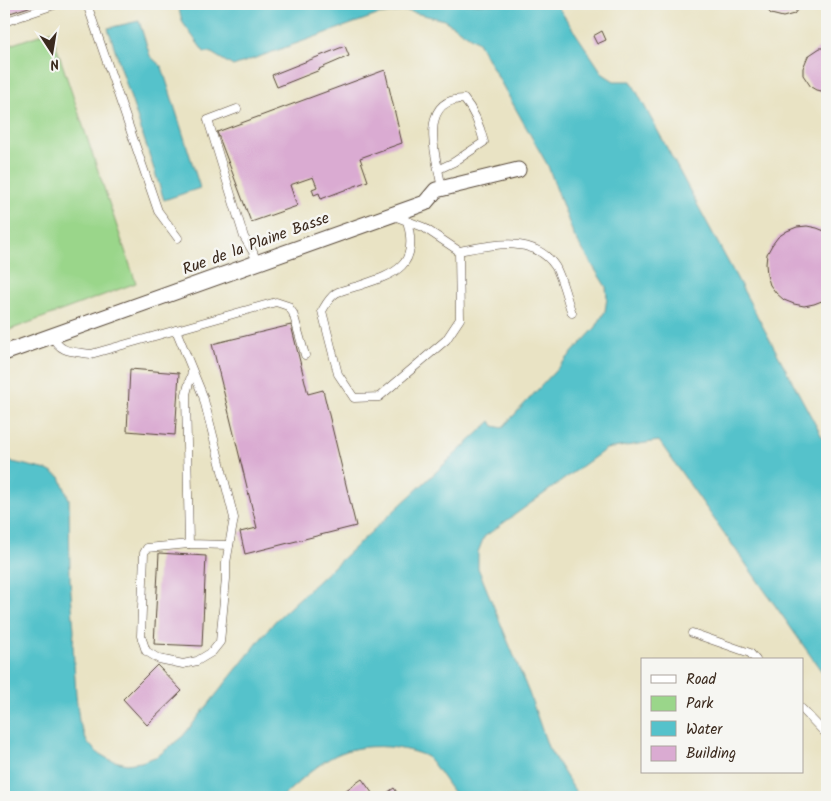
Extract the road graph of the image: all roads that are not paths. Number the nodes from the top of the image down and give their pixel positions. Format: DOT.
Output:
graph roads {
  1 [pos="57,4"];
  2 [pos="87,4"];
  3 [pos="4,22"];
  4 [pos="237,109"];
  5 [pos="439,169"];
  6 [pos="518,170"];
  7 [pos="442,189"];
  8 [pos="390,215"];
  9 [pos="407,222"];
  10 [pos="178,238"];
  11 [pos="459,251"];
  12 [pos="257,263"];
  13 [pos="572,313"];
  14 [pos="176,330"];
  15 [pos="52,336"];
  16 [pos="4,353"];
  17 [pos="305,355"];
  18 [pos="192,372"];
  19 [pos="189,544"];
  20 [pos="229,545"];
  21 [pos="692,633"];
  22 [pos="754,658"];
  23 [pos="804,711"];
  24 [pos="827,735"];
  1 -- 3 [label="lane"];
  2 -- 10 [label="lane"];
  4 -- 12 [label="lane"];
  5 -- 5 [label="lane"];
  5 -- 7 [label="lane"];
  6 -- 7 [label="street, Rue de la Plaine Basse"];
  7 -- 8 [label="street, Rue de la Plaine Basse"];
  8 -- 9 [label="lane"];
  8 -- 12 [label="street, Rue de la Plaine Basse"];
  9 -- 11 [label="lane"];
  9 -- 11 [label="lane"];
  11 -- 13 [label="lane"];
  12 -- 15 [label="street, Rue de la Plaine Basse"];
  14 -- 15 [label="lane"];
  14 -- 17 [label="lane"];
  14 -- 18 [label="lane"];
  15 -- 16 [label="street, Rue de la Plaine Basse"];
  18 -- 19 [label="lane"];
  18 -- 20 [label="lane"];
  19 -- 20 [label="lane"];
  19 -- 20 [label="lane"];
  21 -- 22 [label="lane"];
  23 -- 24 [label="lane"];
}
